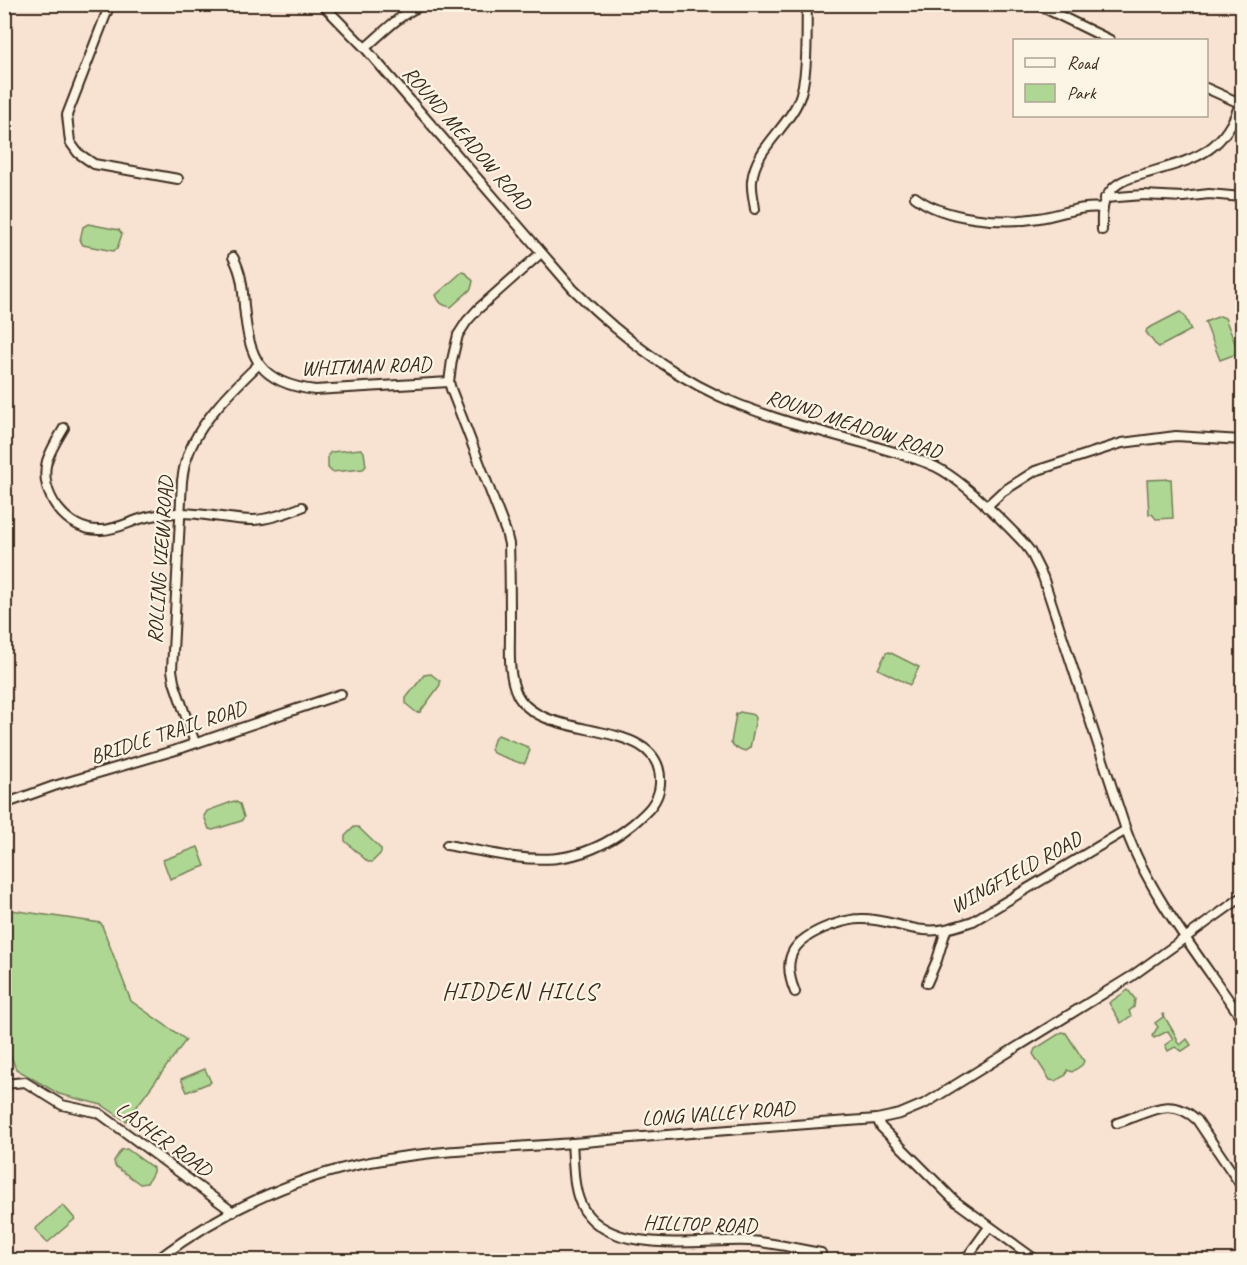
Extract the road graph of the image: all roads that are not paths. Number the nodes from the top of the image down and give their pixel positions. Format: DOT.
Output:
graph roads {
  1 [pos="110,4"];
  2 [pos="322,4"];
  3 [pos="426,4"];
  4 [pos="807,4"];
  5 [pos="1036,4"];
  6 [pos="1108,39"];
  7 [pos="365,48"];
  8 [pos="1208,89"];
  9 [pos="1241,103"];
  10 [pos="178,179"];
  11 [pos="915,197"];
  12 [pos="1242,197"];
  13 [pos="1106,198"];
  14 [pos="1103,208"];
  15 [pos="755,209"];
  16 [pos="1102,230"];
  17 [pos="541,253"];
  18 [pos="233,257"];
  19 [pos="258,365"];
  20 [pos="449,382"];
  21 [pos="64,428"];
  22 [pos="1242,440"];
  23 [pos="302,507"];
  24 [pos="986,507"];
  25 [pos="180,513"];
  26 [pos="342,694"];
  27 [pos="195,743"];
  28 [pos="4,804"];
  29 [pos="1126,830"];
  30 [pos="447,844"];
  31 [pos="1242,897"];
  32 [pos="946,930"];
  33 [pos="1187,938"];
  34 [pos="927,983"];
  35 [pos="795,992"];
  36 [pos="1242,1019"];
  37 [pos="4,1084"];
  38 [pos="877,1119"];
  39 [pos="1117,1123"];
  40 [pos="572,1143"];
  41 [pos="1242,1187"];
  42 [pos="233,1212"];
  43 [pos="989,1227"];
  44 [pos="821,1253"];
  45 [pos="157,1260"];
  46 [pos="965,1260"];
  47 [pos="1036,1260"];
  1 -- 10 [label="street"];
  2 -- 7 [label="street, ROUND MEADOW ROAD"];
  3 -- 7 [label="street"];
  4 -- 15 [label="street"];
  5 -- 6 [label="street"];
  7 -- 17 [label="street, ROUND MEADOW ROAD"];
  8 -- 9 [label="street"];
  9 -- 13 [label="street"];
  11 -- 14 [label="street"];
  12 -- 13 [label="street"];
  13 -- 14 [label="street"];
  14 -- 16 [label="street"];
  17 -- 20 [label="street"];
  17 -- 24 [label="street, ROUND MEADOW ROAD"];
  18 -- 19 [label="street"];
  19 -- 20 [label="street, WHITMAN ROAD"];
  19 -- 25 [label="street, ROLLING VIEW ROAD"];
  20 -- 30 [label="street"];
  21 -- 25 [label="street"];
  22 -- 24 [label="street"];
  23 -- 25 [label="street"];
  24 -- 29 [label="street, ROUND MEADOW ROAD"];
  25 -- 27 [label="street, ROLLING VIEW ROAD"];
  26 -- 27 [label="street, BRIDLE TRAIL ROAD"];
  27 -- 28 [label="street, BRIDLE TRAIL ROAD"];
  29 -- 32 [label="street, WINGFIELD ROAD"];
  29 -- 33 [label="street, ROUND MEADOW ROAD"];
  31 -- 33 [label="street, LONG VALLEY ROAD"];
  32 -- 34 [label="street"];
  32 -- 35 [label="street, WINGFIELD ROAD"];
  33 -- 36 [label="street, ROUND MEADOW ROAD"];
  33 -- 38 [label="street, LONG VALLEY ROAD"];
  37 -- 42 [label="street, LASHER ROAD"];
  38 -- 40 [label="street, LONG VALLEY ROAD"];
  38 -- 43 [label="street"];
  39 -- 41 [label="street"];
  40 -- 42 [label="street, LONG VALLEY ROAD"];
  40 -- 44 [label="street, HILLTOP ROAD"];
  42 -- 45 [label="street, LONG VALLEY ROAD"];
  43 -- 46 [label="street"];
  43 -- 47 [label="street"];
}
